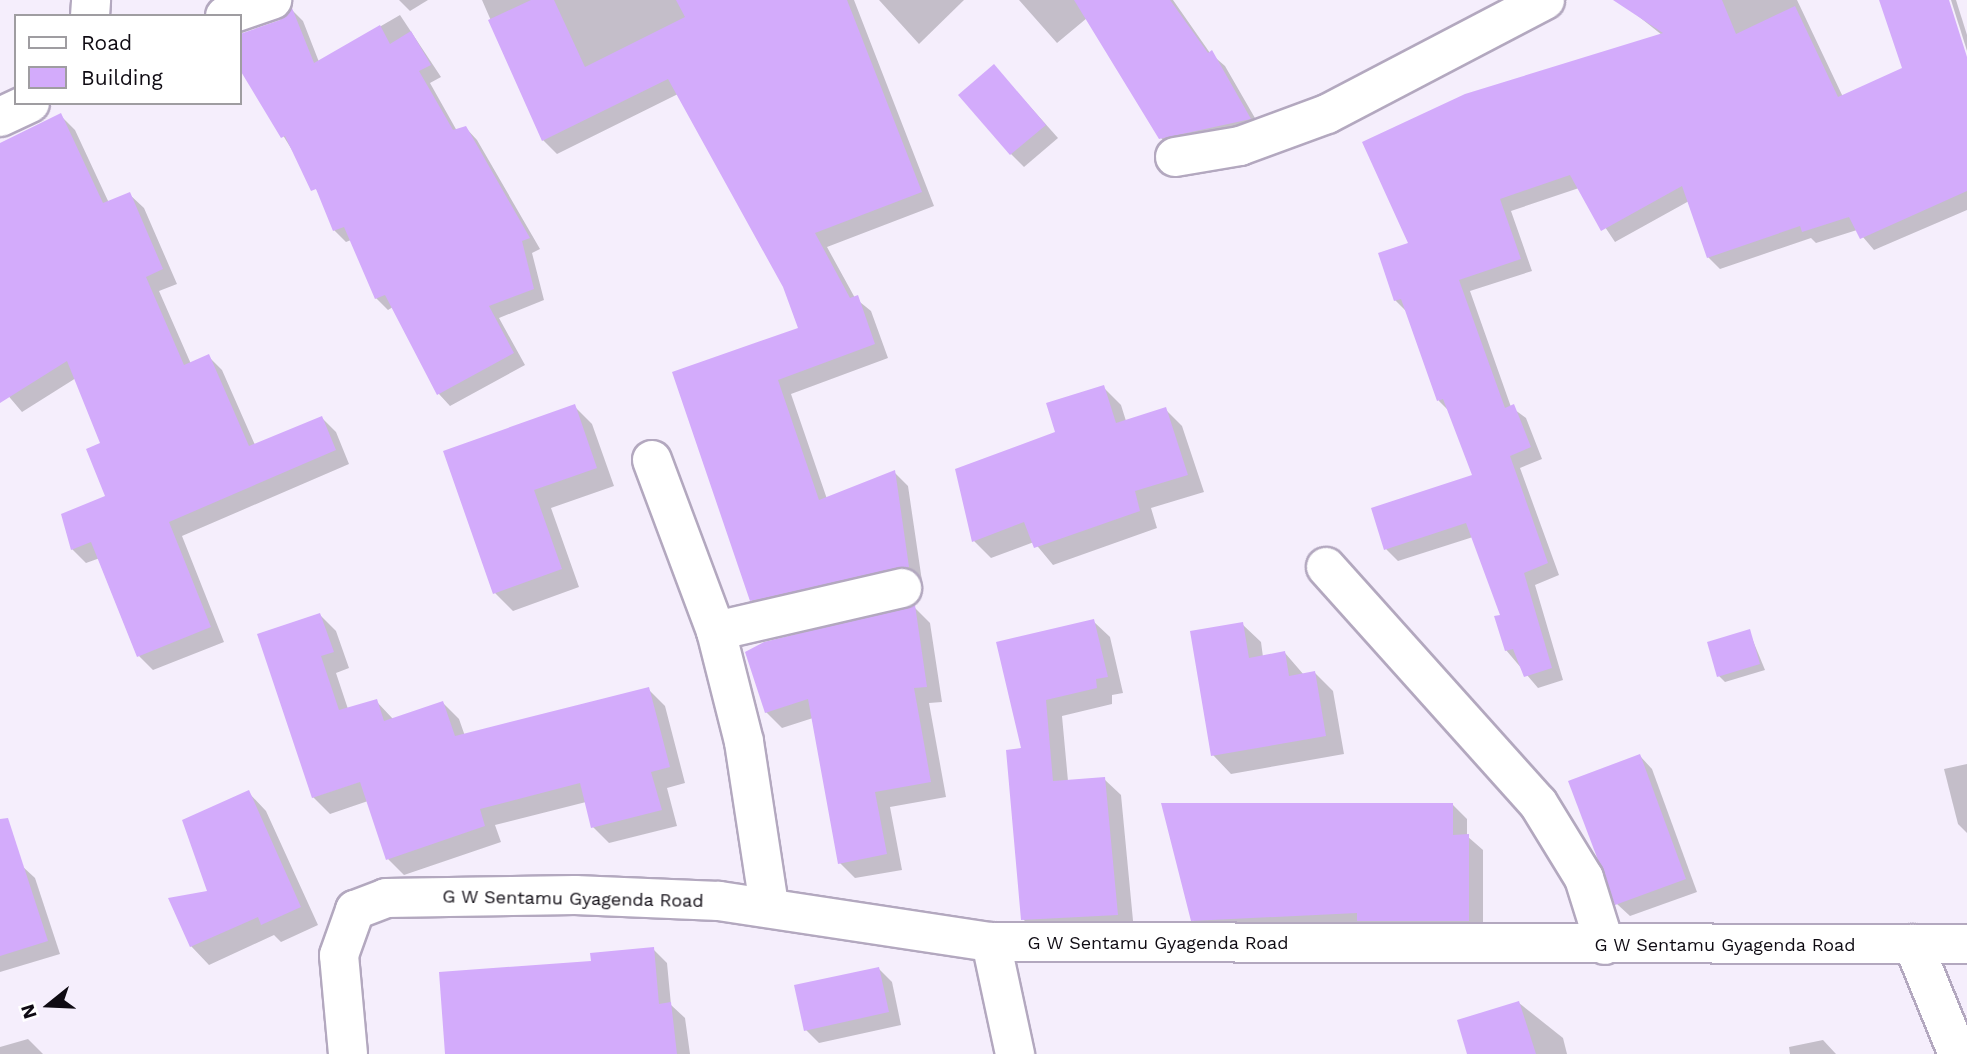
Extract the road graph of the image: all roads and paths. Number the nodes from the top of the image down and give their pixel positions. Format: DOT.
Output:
graph roads {
  1 [pos="272,0"];
  2 [pos="1545,0"];
  3 [pos="231,14"];
  4 [pos="26,105"];
  5 [pos="0,117"];
  6 [pos="1175,157"];
  7 [pos="652,460"];
  8 [pos="1326,567"];
  9 [pos="902,588"];
  10 [pos="716,631"];
  11 [pos="769,906"];
  12 [pos="991,942"];
  13 [pos="1913,944"];
  14 [pos="1967,944"];
  15 [pos="1605,945"];
  16 [pos="348,1054"];
  17 [pos="1015,1054"];
  18 [pos="1958,1054"];
  1 -- 3 [label="street"];
  2 -- 6 [label="street"];
  4 -- 5 [label="street"];
  7 -- 10 [label="street"];
  8 -- 15 [label="street"];
  9 -- 10 [label="street"];
  10 -- 11 [label="street"];
  11 -- 12 [label="street, G W Sentamu Gyagenda Road"];
  11 -- 16 [label="street, G W Sentamu Gyagenda Road"];
  12 -- 15 [label="street, G W Sentamu Gyagenda Road"];
  12 -- 17 [label="street"];
  13 -- 14 [label="street, G W Sentamu Gyagenda Road"];
  13 -- 15 [label="street, G W Sentamu Gyagenda Road"];
  13 -- 18 [label="street"];
}
